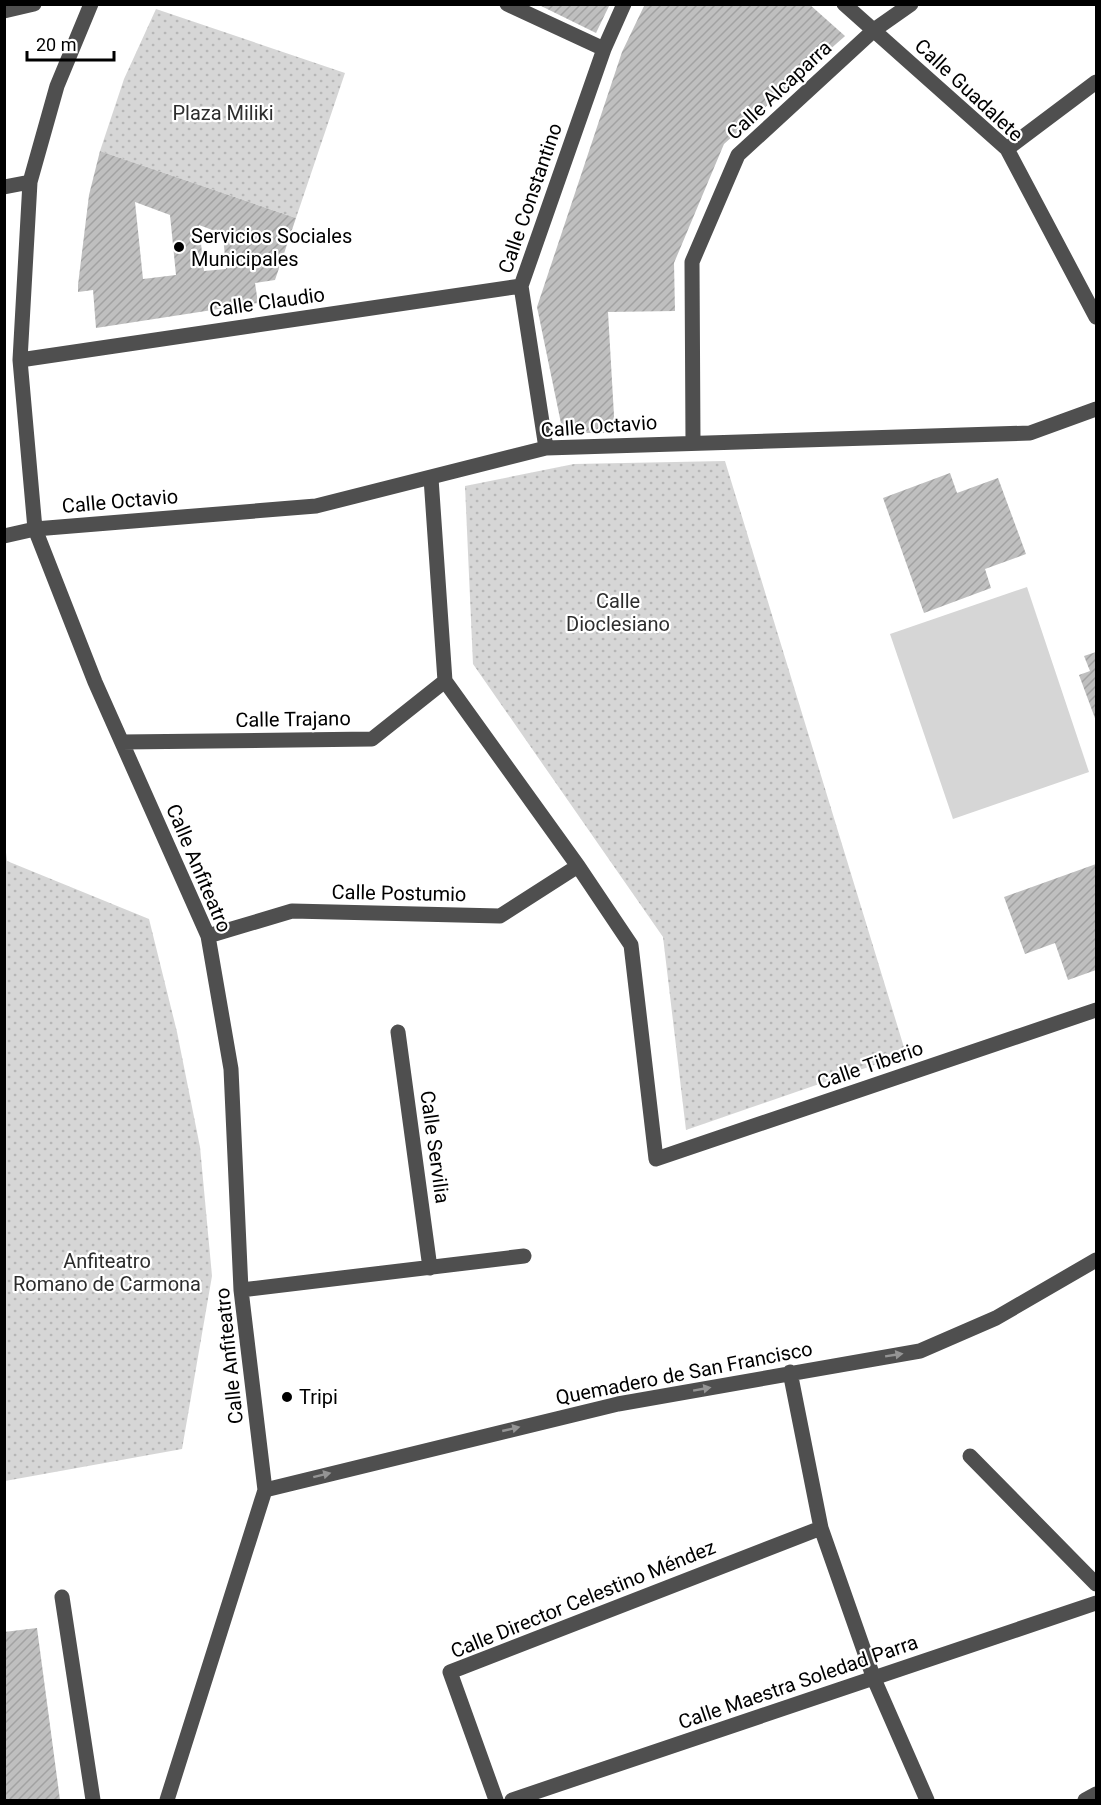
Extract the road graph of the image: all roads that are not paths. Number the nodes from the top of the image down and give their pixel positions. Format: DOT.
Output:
graph roads {
  1 [pos="34,4"];
  2 [pos="91,4"];
  3 [pos="507,4"];
  4 [pos="624,4"];
  5 [pos="844,4"];
  6 [pos="911,4"];
  7 [pos="4,10"];
  8 [pos="874,30"];
  9 [pos="604,49"];
  10 [pos="1096,82"];
  11 [pos="1007,149"];
  12 [pos="30,182"];
  13 [pos="4,187"];
  14 [pos="521,286"];
  15 [pos="1096,317"];
  16 [pos="20,360"];
  17 [pos="1096,409"];
  18 [pos="693,442"];
  19 [pos="546,448"];
  20 [pos="431,478"];
  21 [pos="35,529"];
  22 [pos="4,536"];
  23 [pos="445,681"];
  24 [pos="122,742"];
  25 [pos="578,866"];
  26 [pos="208,936"];
  27 [pos="1096,1010"];
  28 [pos="398,1032"];
  29 [pos="524,1256"];
  30 [pos="1096,1260"];
  31 [pos="430,1268"];
  32 [pos="241,1290"];
  33 [pos="790,1372"];
  34 [pos="970,1456"];
  35 [pos="265,1490"];
  36 [pos="821,1528"];
  37 [pos="1096,1584"];
  38 [pos="62,1597"];
  39 [pos="1096,1603"];
  40 [pos="874,1679"];
  41 [pos="1096,1794"];
  42 [pos="93,1800"];
  43 [pos="167,1800"];
  44 [pos="496,1800"];
  45 [pos="512,1800"];
  46 [pos="927,1800"];
  47 [pos="1085,1800"];
  1 -- 7 [label="street"];
  2 -- 12 [label="street, Calle Anfiteatro"];
  3 -- 9 [label="street"];
  4 -- 9 [label="street, Calle Constantino"];
  5 -- 8 [label="street, Calle Guadalete"];
  6 -- 8 [label="street, Calle Alcaparra"];
  8 -- 11 [label="street, Calle Guadalete"];
  8 -- 18 [label="street, Calle Alcaparra"];
  9 -- 14 [label="street, Calle Constantino"];
  10 -- 11 [label="street"];
  11 -- 15 [label="street, Calle Guadalete"];
  12 -- 13 [label="street"];
  12 -- 16 [label="street, Calle Anfiteatro"];
  14 -- 16 [label="street, Calle Claudio"];
  14 -- 19 [label="street, Calle Constantino"];
  16 -- 21 [label="street, Calle Anfiteatro"];
  17 -- 18 [label="street, Calle Octavio"];
  18 -- 19 [label="street, Calle Octavio"];
  19 -- 20 [label="street, Calle Octavio"];
  20 -- 21 [label="street, Calle Octavio"];
  20 -- 23 [label="street"];
  21 -- 22 [label="street, Calle Octavio"];
  21 -- 24 [label="street, Calle Anfiteatro"];
  23 -- 24 [label="street, Calle Trajano"];
  23 -- 25 [label="street"];
  24 -- 26 [label="street, Calle Anfiteatro"];
  25 -- 26 [label="street, Calle Postumio"];
  25 -- 27 [label="street, Calle Tiberio"];
  26 -- 32 [label="street, Calle Anfiteatro"];
  28 -- 31 [label="street, Calle Servilia"];
  29 -- 31 [label="street"];
  33 -- 30 [label="street, Quemadero de San Francisco, one-way"];
  31 -- 32 [label="street"];
  32 -- 35 [label="street, Calle Anfiteatro"];
  35 -- 33 [label="street, Quemadero de San Francisco, one-way"];
  33 -- 36 [label="street"];
  34 -- 37 [label="street"];
  35 -- 43 [label="street, Calle Anfiteatro"];
  36 -- 40 [label="street"];
  36 -- 44 [label="street, Calle Director Celestino Méndez"];
  38 -- 42 [label="street"];
  39 -- 40 [label="street, Calle Maestra Soledad Parra"];
  40 -- 45 [label="street, Calle Maestra Soledad Parra"];
  40 -- 46 [label="street"];
  41 -- 47 [label="street"];
}
